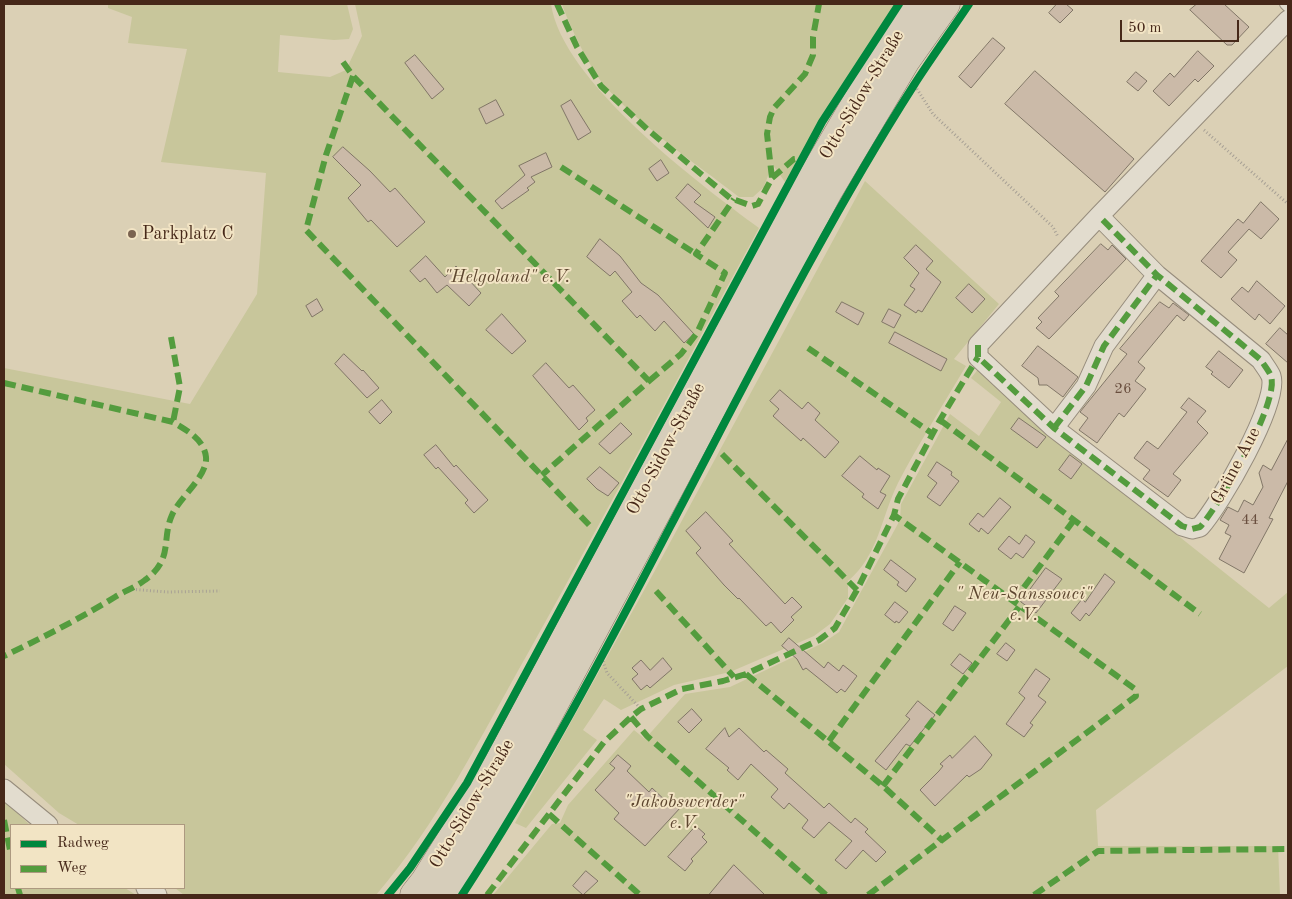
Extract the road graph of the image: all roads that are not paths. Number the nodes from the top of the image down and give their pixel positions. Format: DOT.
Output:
graph roads {
  1 [pos="920,4"];
  2 [pos="946,4"];
  3 [pos="1285,4"];
  4 [pos="1288,7"];
  5 [pos="1288,20"];
  6 [pos="1099,216"];
  7 [pos="1157,275"];
  8 [pos="1054,428"];
  9 [pos="4,789"];
  10 [pos="47,824"];
  11 [pos="414,895"];
  12 [pos="442,895"];
  1 -- 11 [label="main road, Otto-Sidow-Straße"];
  2 -- 12 [label="main road, Otto-Sidow-Straße"];
  3 -- 4 [label="lane"];
  5 -- 6 [label="street, Grüne Aue"];
  6 -- 7 [label="street, Grüne Aue"];
  6 -- 8 [label="street, Grüne Aue"];
  7 -- 8 [label="street"];
  7 -- 8 [label="street, Grüne Aue"];
  9 -- 10 [label="street"];
}
